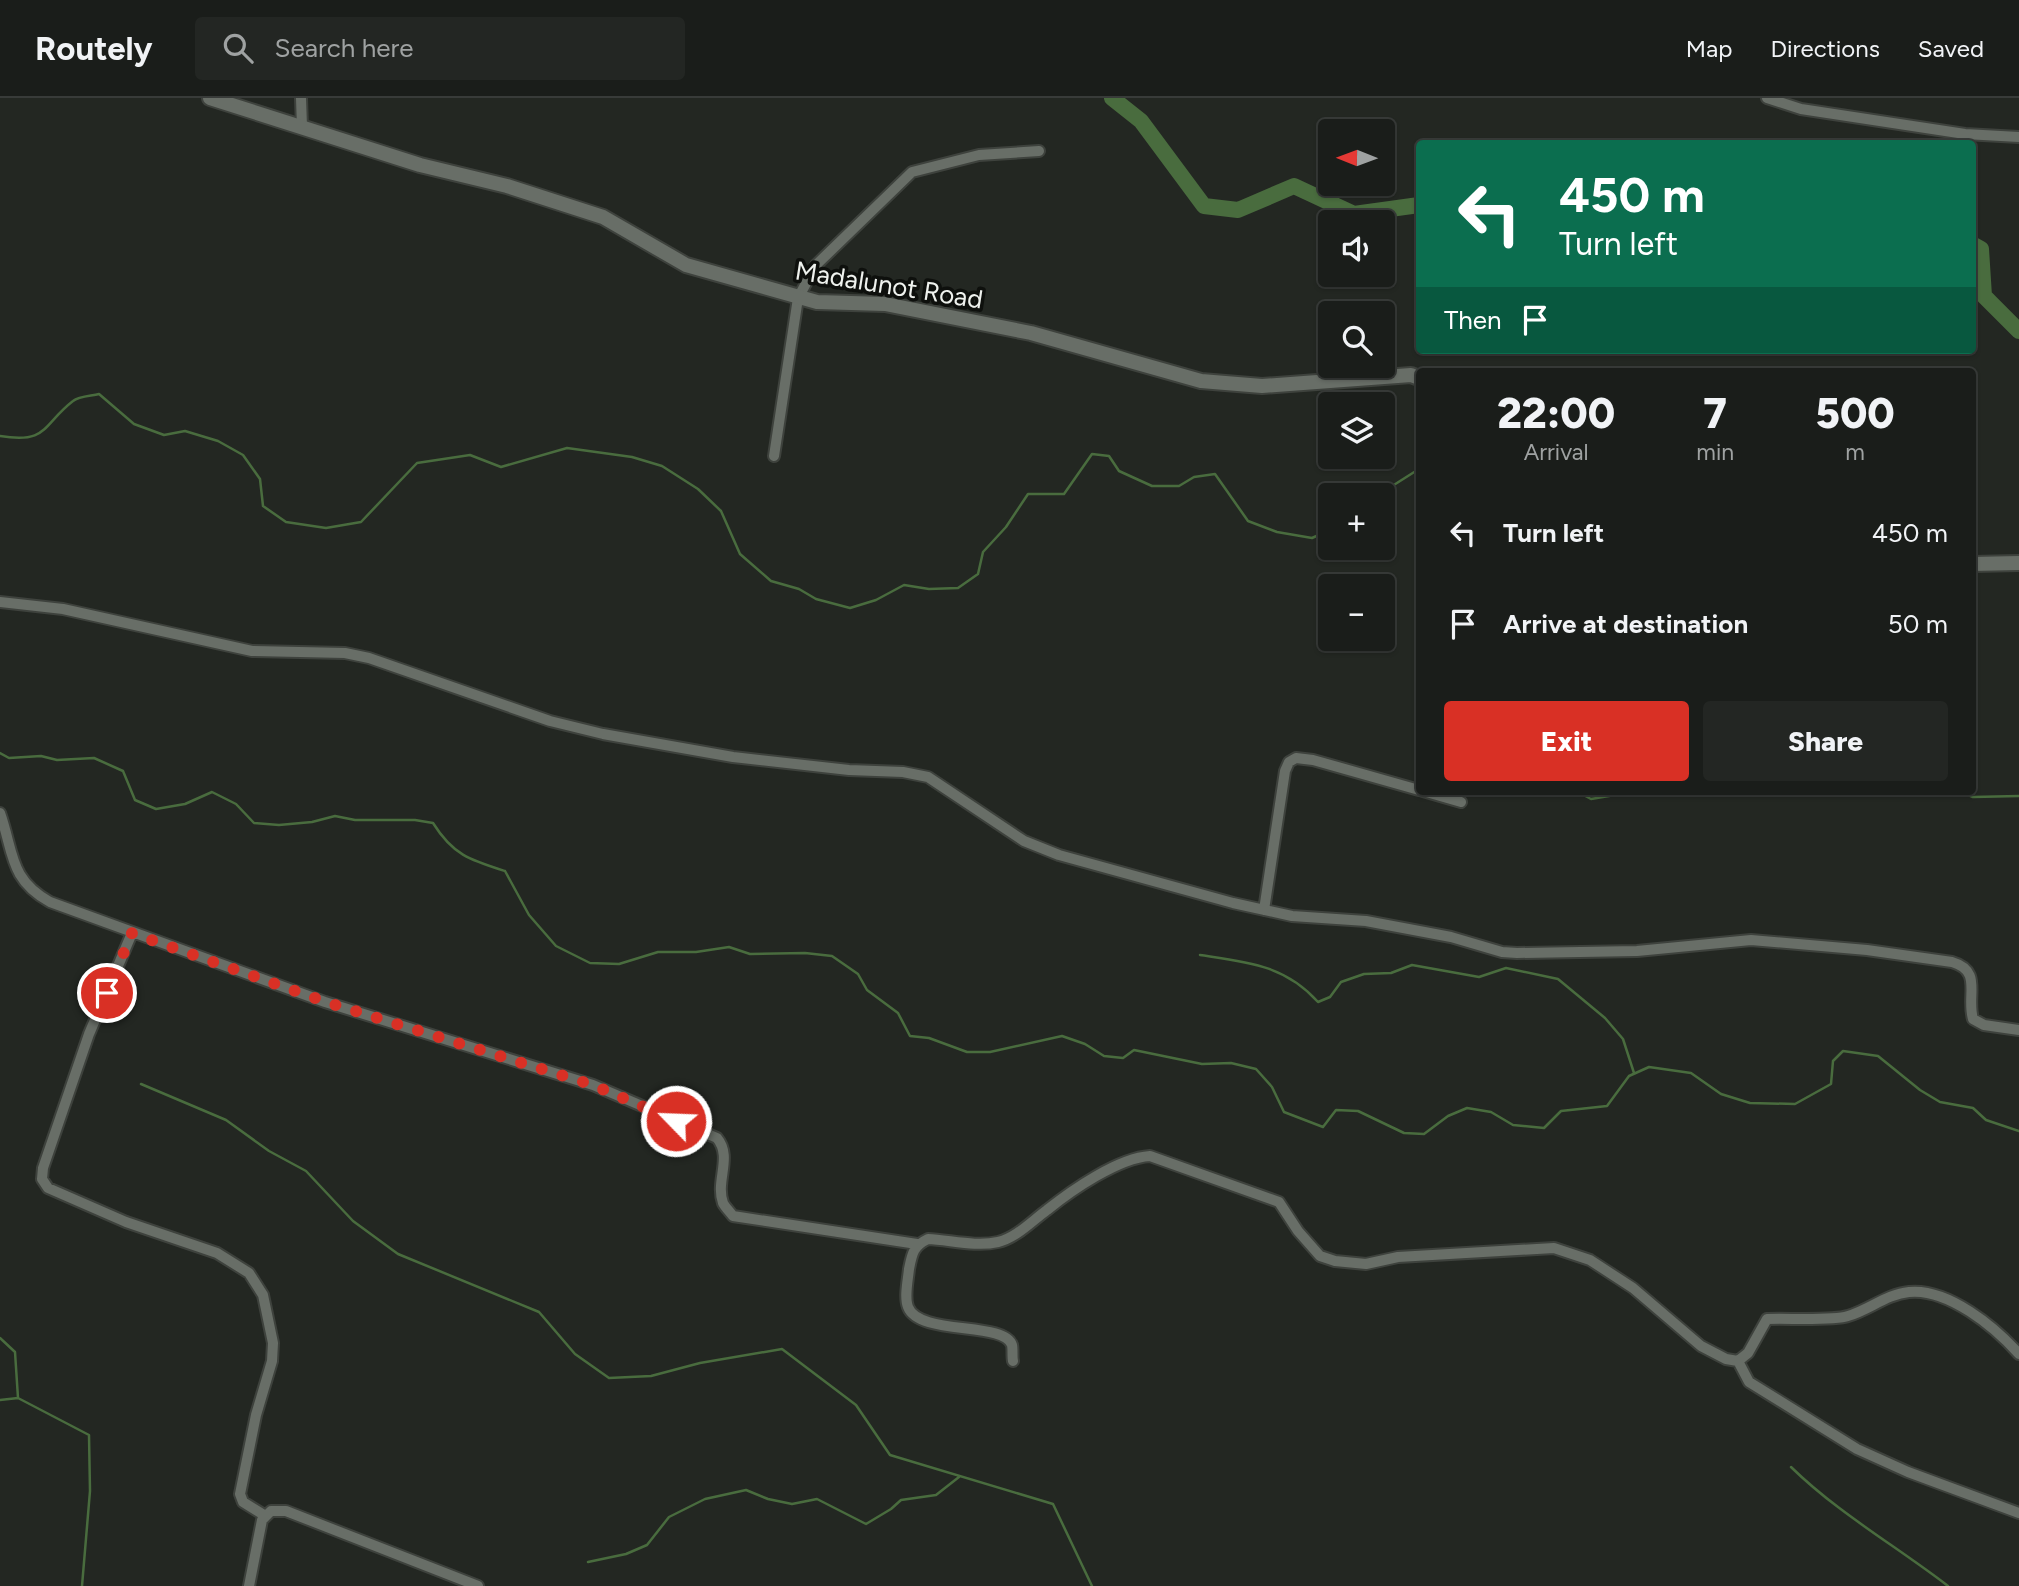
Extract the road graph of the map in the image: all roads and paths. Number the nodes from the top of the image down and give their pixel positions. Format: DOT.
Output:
graph roads {
  1 [pos="210,98"];
  2 [pos="301,98"];
  3 [pos="1767,98"];
  4 [pos="302,127"];
  5 [pos="2019,137"];
  6 [pos="1039,151"];
  7 [pos="798,298"];
  8 [pos="1416,378"];
  9 [pos="774,456"];
  10 [pos="1976,564"];
  11 [pos="2019,564"];
  12 [pos="0,602"];
  13 [pos="1416,789"];
  14 [pos="1438,795"];
  15 [pos="1461,802"];
  16 [pos="0,813"];
  17 [pos="1264,910"];
  18 [pos="132,933"];
  19 [pos="2019,1030"];
  20 [pos="917,1244"];
  21 [pos="2019,1354"];
  22 [pos="1738,1361"];
  23 [pos="1013,1362"];
  24 [pos="2019,1513"];
  25 [pos="264,1516"];
  26 [pos="249,1586"];
  27 [pos="478,1586"];
  1 -- 4 [label="main road, Madalunot Road"];
  2 -- 4 [label="street"];
  3 -- 5 [label="street"];
  4 -- 7 [label="main road, Madalunot Road"];
  6 -- 7 [label="street"];
  7 -- 8 [label="main road, Madalunot Road"];
  7 -- 9 [label="street"];
  10 -- 11 [label="main road"];
  12 -- 17 [label="street"];
  13 -- 17 [label="street"];
  14 -- 15 [label="street"];
  16 -- 18 [label="street"];
  17 -- 19 [label="street"];
  18 -- 20 [label="street"];
  18 -- 25 [label="street"];
  20 -- 22 [label="street"];
  20 -- 23 [label="street"];
  21 -- 22 [label="street"];
  22 -- 24 [label="street"];
  25 -- 26 [label="street"];
  25 -- 27 [label="street"];
}
